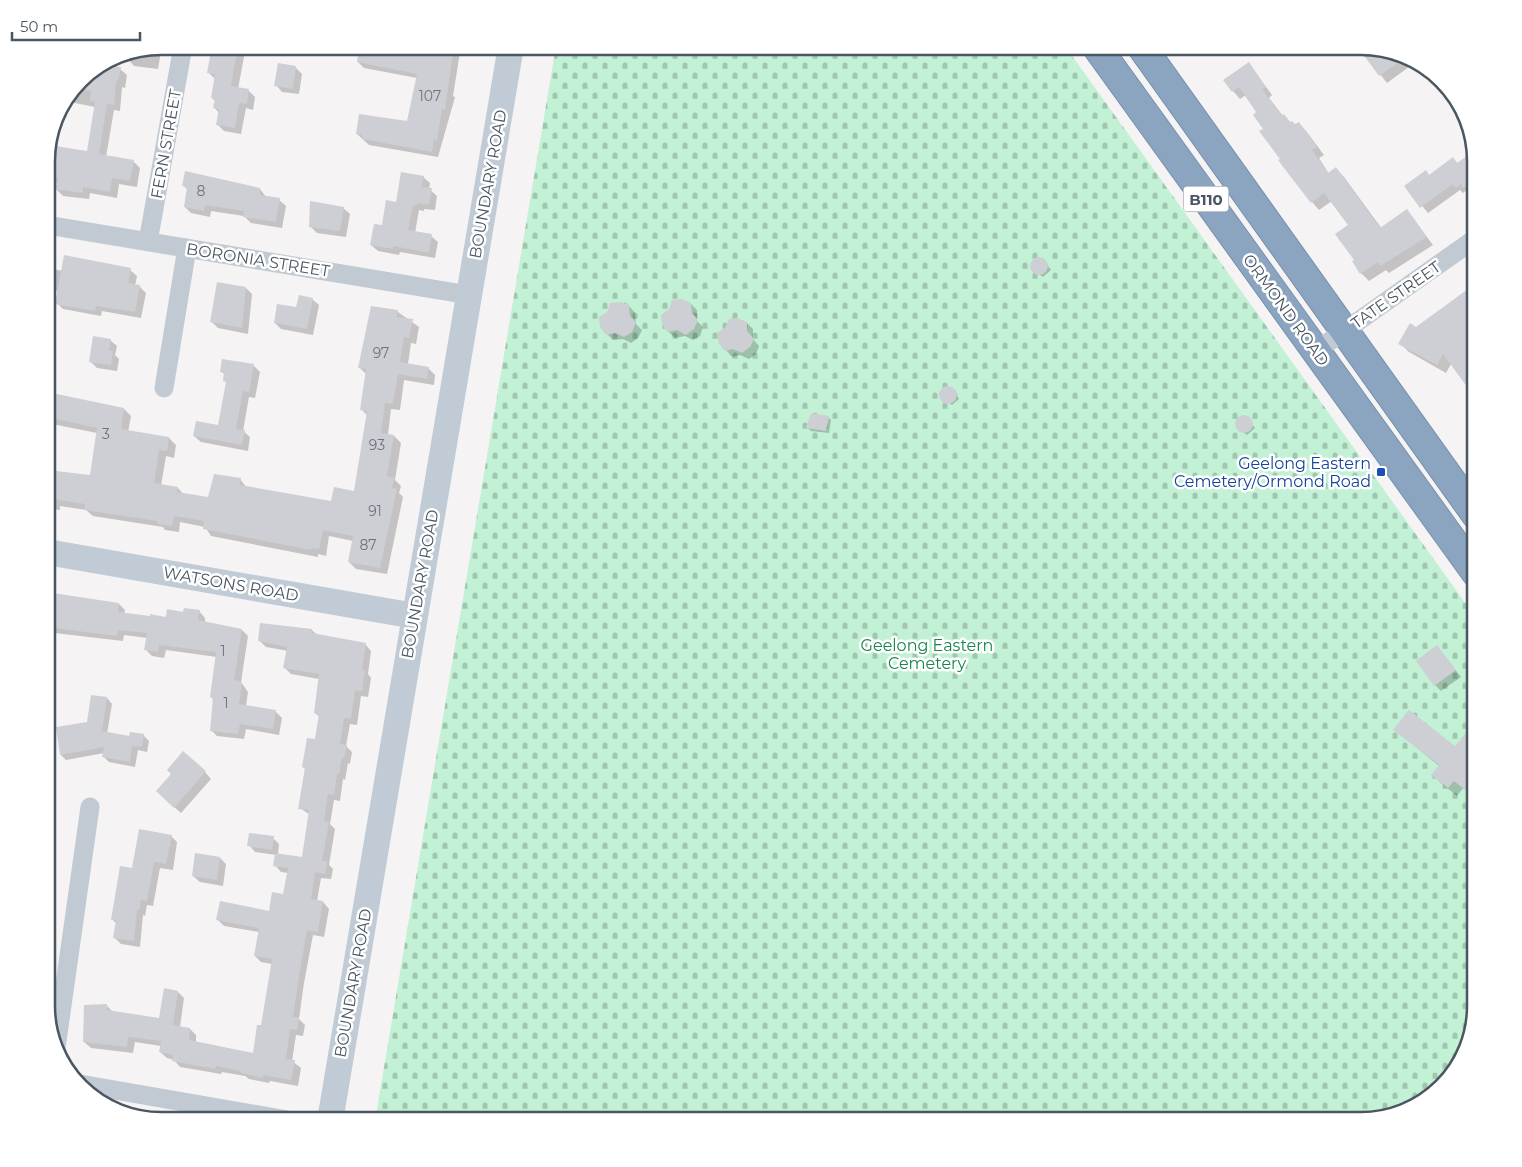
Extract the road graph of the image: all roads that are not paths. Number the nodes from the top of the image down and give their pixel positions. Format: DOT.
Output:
graph roads {
  1 [pos="181,55"];
  2 [pos="509,55"];
  3 [pos="1102,55"];
  4 [pos="1147,55"];
  5 [pos="55,226"];
  6 [pos="148,242"];
  7 [pos="1467,244"];
  8 [pos="187,248"];
  9 [pos="469,295"];
  10 [pos="1344,332"];
  11 [pos="1316,352"];
  12 [pos="164,388"];
  13 [pos="1467,503"];
  14 [pos="55,554"];
  15 [pos="1467,561"];
  16 [pos="415,616"];
  17 [pos="90,807"];
  18 [pos="58,1031"];
  19 [pos="92,1086"];
  20 [pos="242,1112"];
  21 [pos="332,1112"];
  1 -- 6 [label="street, FERN STREET"];
  2 -- 9 [label="main road, BOUNDARY ROAD"];
  3 -- 11 [label="highway, ORMOND ROAD / B110"];
  4 -- 10 [label="highway, ORMOND ROAD / B110"];
  5 -- 6 [label="street, BORONIA STREET"];
  6 -- 8 [label="street, BORONIA STREET"];
  7 -- 10 [label="street, TATE STREET"];
  8 -- 9 [label="street, BORONIA STREET"];
  8 -- 12 [label="street"];
  9 -- 16 [label="main road, BOUNDARY ROAD"];
  10 -- 11 [label="street, TATE STREET"];
  10 -- 13 [label="highway, ORMOND ROAD / B110"];
  11 -- 15 [label="highway, ORMOND ROAD / B110"];
  14 -- 16 [label="main road, WATSONS ROAD"];
  16 -- 21 [label="main road, BOUNDARY ROAD"];
  17 -- 18 [label="street"];
  19 -- 20 [label="street"];
}
